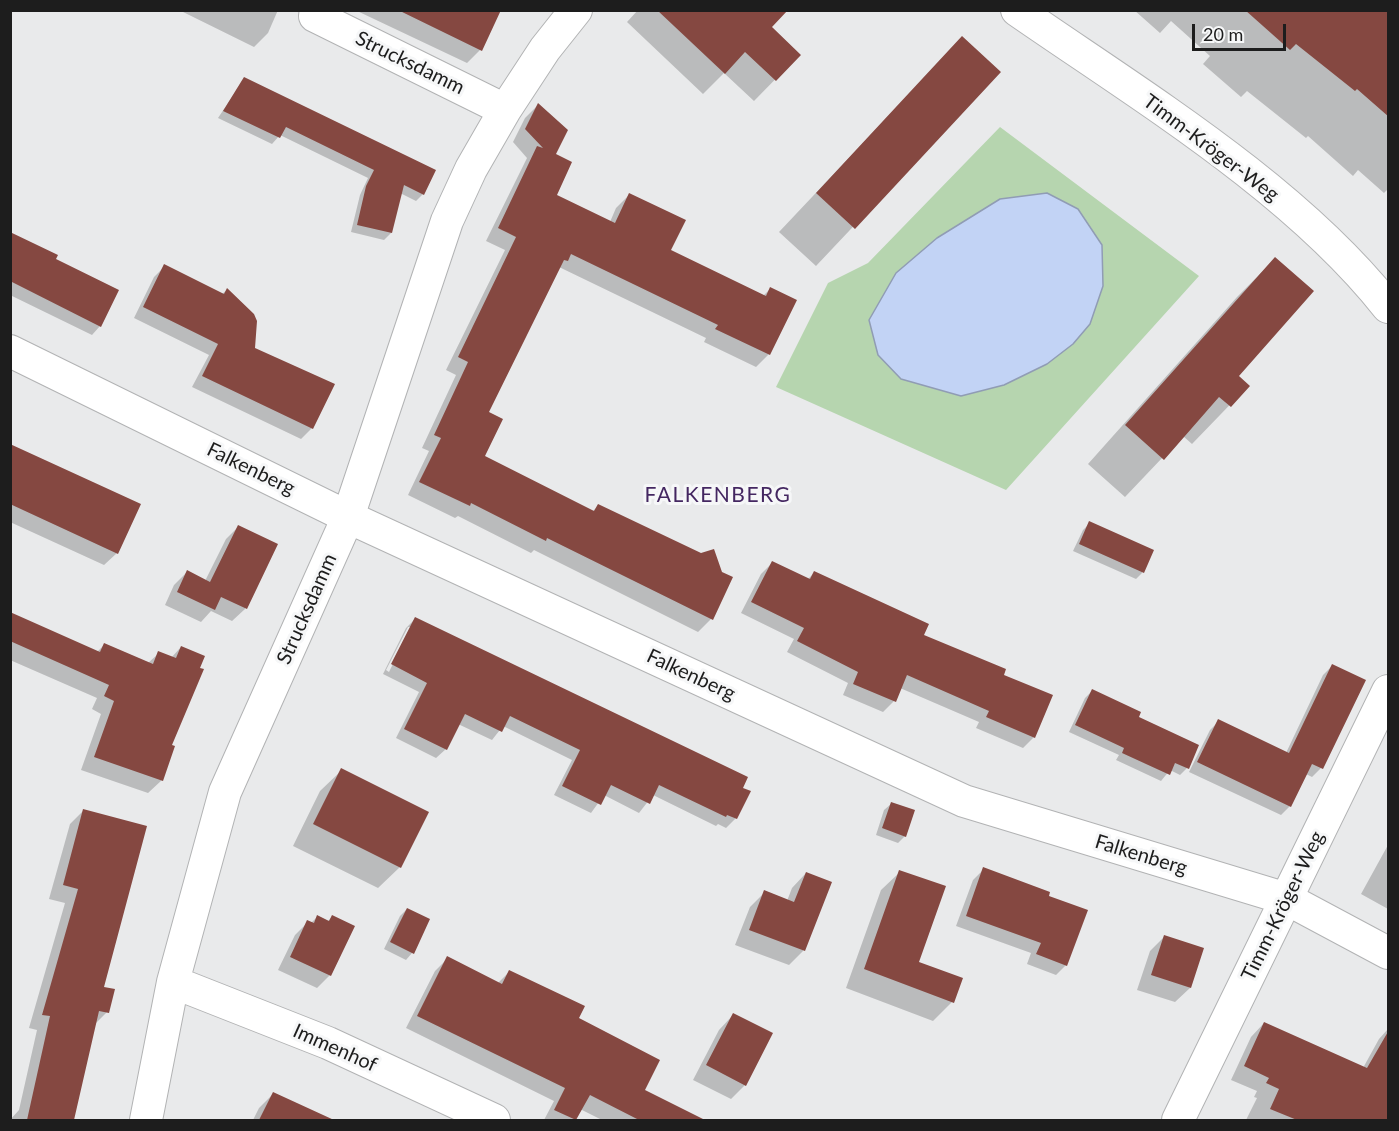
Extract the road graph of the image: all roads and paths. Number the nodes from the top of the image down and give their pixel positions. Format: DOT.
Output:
graph roads {
  1 [pos="576,10"];
  2 [pos="1017,10"];
  3 [pos="316,13"];
  4 [pos="505,110"];
  5 [pos="1389,306"];
  6 [pos="10,351"];
  7 [pos="348,517"];
  8 [pos="1389,692"];
  9 [pos="1287,899"];
  10 [pos="1389,953"];
  11 [pos="172,982"];
  12 [pos="146,1120"];
  13 [pos="494,1120"];
  14 [pos="1178,1120"];
  1 -- 4 [label="street, Strucksdamm"];
  2 -- 5 [label="street, Timm-Kröger-Weg"];
  3 -- 4 [label="street, Strucksdamm"];
  4 -- 7 [label="street, Strucksdamm"];
  6 -- 7 [label="street, Falkenberg"];
  7 -- 9 [label="street, Falkenberg"];
  7 -- 11 [label="street, Strucksdamm"];
  8 -- 9 [label="street, Timm-Kröger-Weg"];
  9 -- 10 [label="street, Falkenberg"];
  9 -- 14 [label="street, Timm-Kröger-Weg"];
  11 -- 12 [label="street, Strucksdamm"];
  11 -- 13 [label="street, Immenhof"];
}
